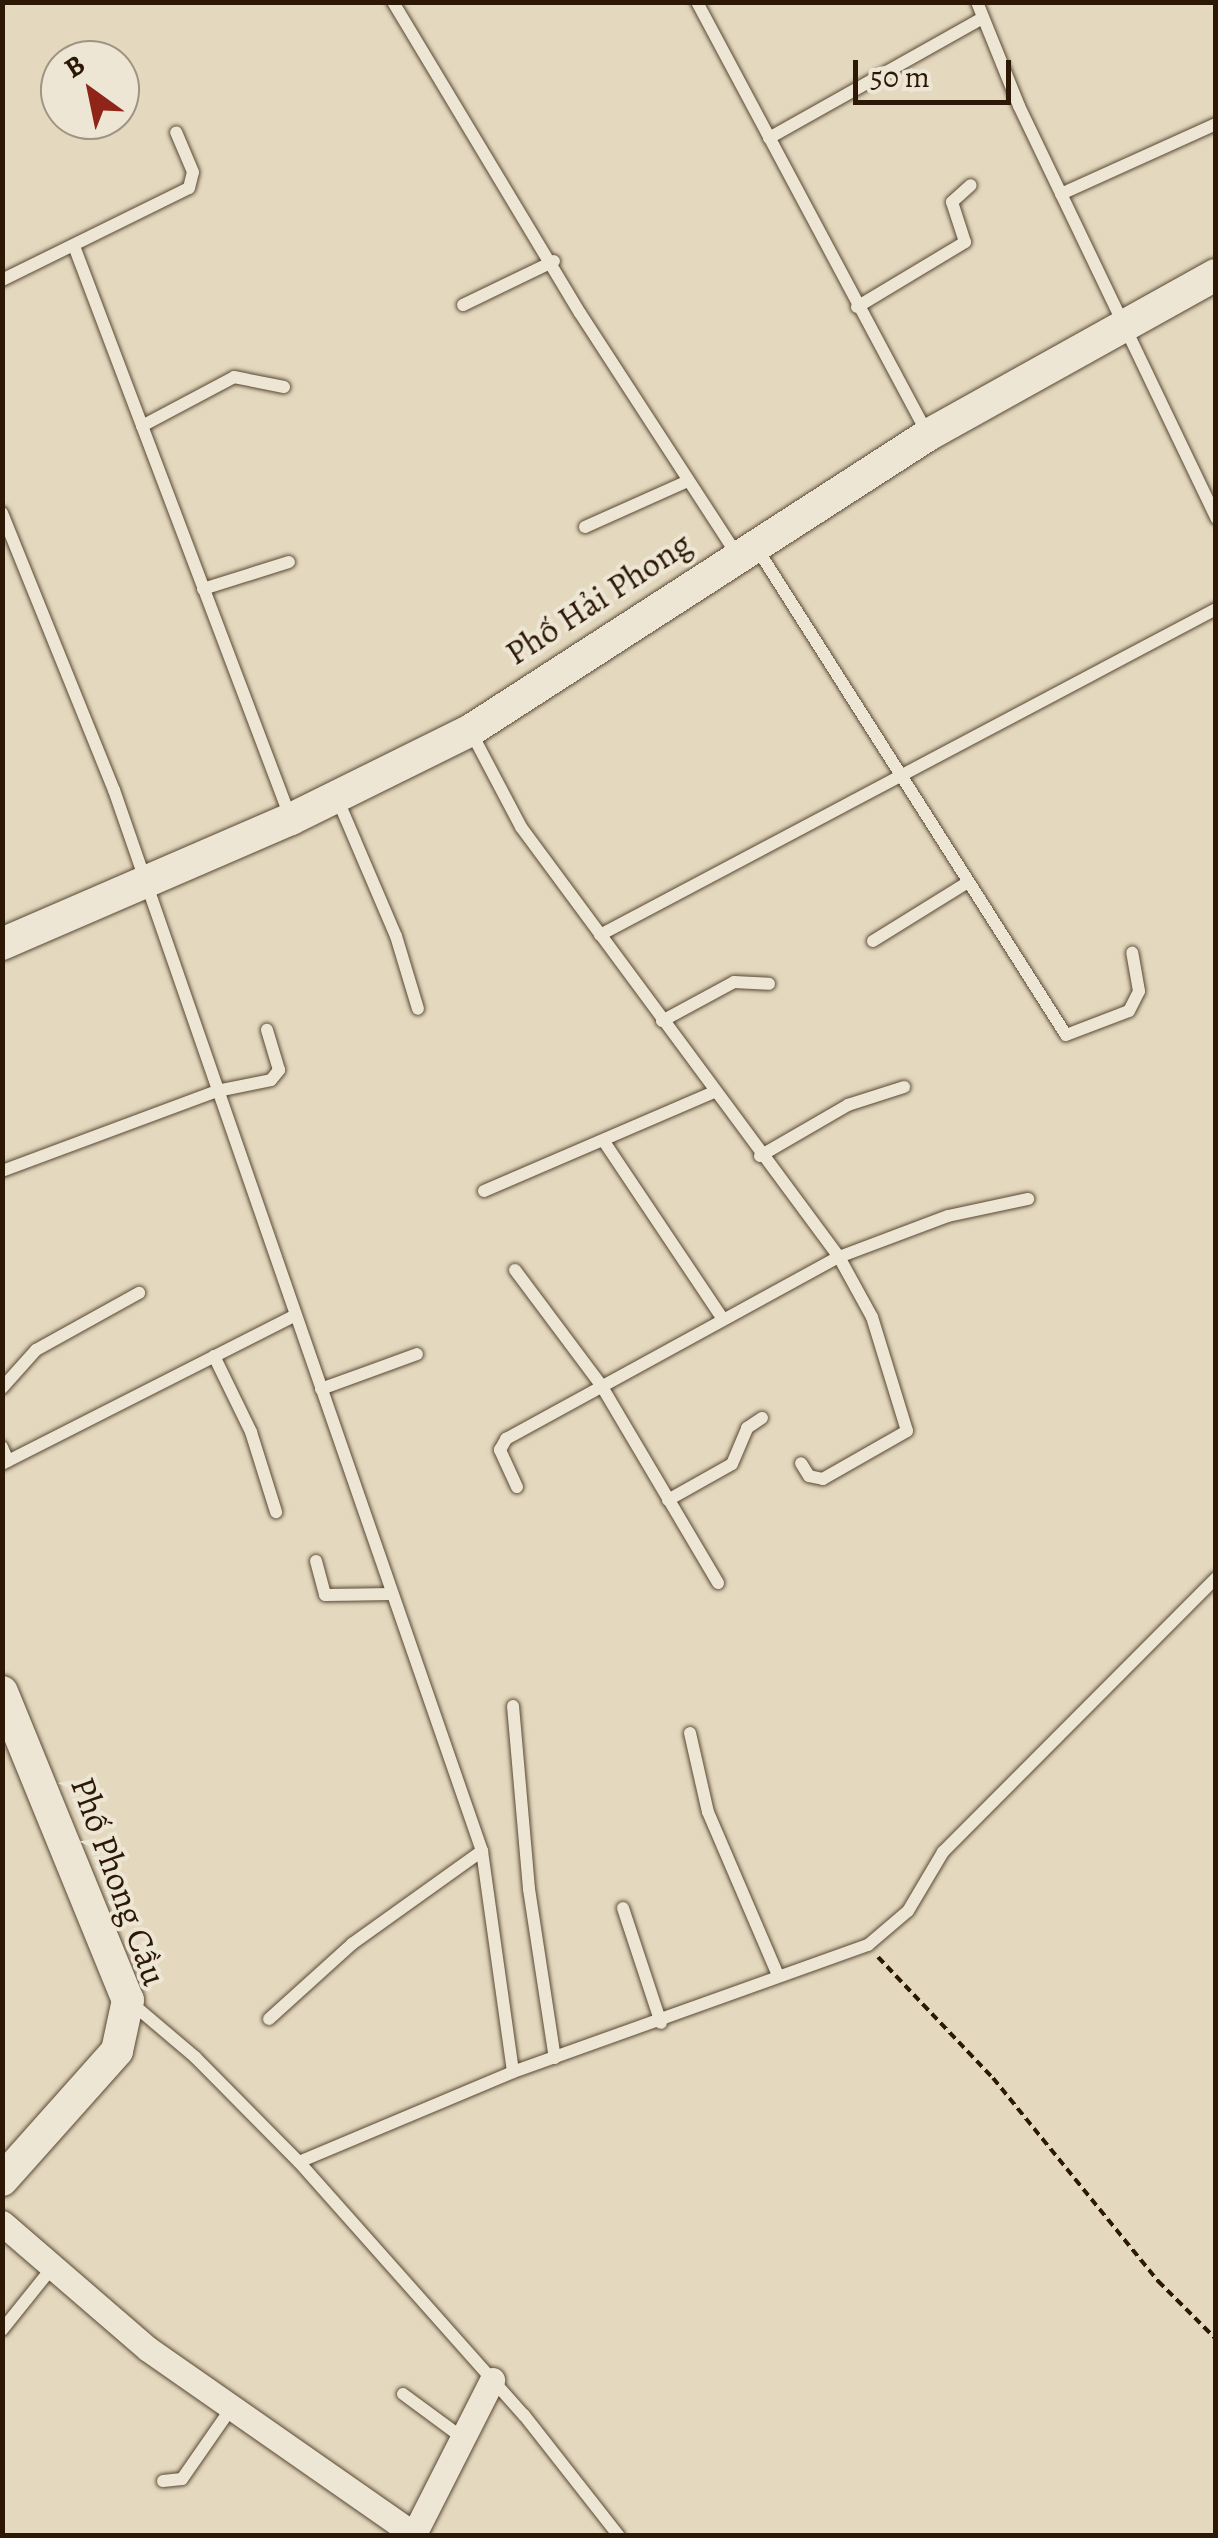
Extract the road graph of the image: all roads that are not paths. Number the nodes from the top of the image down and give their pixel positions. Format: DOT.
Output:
graph roads {
  1 [pos="393,2"];
  2 [pos="697,2"];
  3 [pos="976,2"];
  4 [pos="983,18"];
  5 [pos="1216,124"];
  6 [pos="176,132"];
  7 [pos="770,138"];
  8 [pos="971,186"];
  9 [pos="1062,194"];
  10 [pos="74,246"];
  11 [pos="554,260"];
  12 [pos="1216,274"];
  13 [pos="2,280"];
  14 [pos="463,305"];
  15 [pos="858,307"];
  16 [pos="1123,328"];
  17 [pos="284,386"];
  18 [pos="142,426"];
  19 [pos="928,435"];
  20 [pos="688,482"];
  21 [pos="2,513"];
  22 [pos="1216,518"];
  23 [pos="585,527"];
  24 [pos="746,550"];
  25 [pos="289,562"];
  26 [pos="204,590"];
  27 [pos="1216,608"];
  28 [pos="453,738"];
  29 [pos="901,772"];
  30 [pos="336,796"];
  31 [pos="291,819"];
  32 [pos="968,882"];
  33 [pos="145,884"];
  34 [pos="600,935"];
  35 [pos="873,941"];
  36 [pos="2,944"];
  37 [pos="1132,953"];
  38 [pos="769,984"];
  39 [pos="418,1010"];
  40 [pos="662,1021"];
  41 [pos="266,1030"];
  42 [pos="904,1088"];
  43 [pos="217,1090"];
  44 [pos="712,1093"];
  45 [pos="605,1143"];
  46 [pos="760,1156"];
  47 [pos="2,1171"];
  48 [pos="484,1191"];
  49 [pos="1028,1199"];
  50 [pos="838,1257"];
  51 [pos="515,1270"];
  52 [pos="139,1293"];
  53 [pos="294,1316"];
  54 [pos="723,1320"];
  55 [pos="417,1354"];
  56 [pos="214,1356"];
  57 [pos="601,1385"];
  58 [pos="2,1388"];
  59 [pos="321,1389"];
  60 [pos="762,1418"];
  61 [pos="2,1447"];
  62 [pos="5,1463"];
  63 [pos="801,1463"];
  64 [pos="517,1487"];
  65 [pos="668,1500"];
  66 [pos="276,1512"];
  67 [pos="316,1561"];
  68 [pos="1216,1578"];
  69 [pos="718,1583"];
  70 [pos="390,1594"];
  71 [pos="2,1692"];
  72 [pos="513,1706"];
  73 [pos="690,1732"];
  74 [pos="482,1852"];
  75 [pos="623,1908"];
  76 [pos="778,1975"];
  77 [pos="128,2000"];
  78 [pos="268,2019"];
  79 [pos="661,2024"];
  80 [pos="550,2060"];
  81 [pos="518,2071"];
  82 [pos="299,2162"];
  83 [pos="2,2180"];
  84 [pos="2,2224"];
  85 [pos="50,2270"];
  86 [pos="2,2330"];
  87 [pos="500,2388"];
  88 [pos="403,2394"];
  89 [pos="230,2410"];
  90 [pos="460,2436"];
  91 [pos="163,2480"];
  92 [pos="413,2535"];
  93 [pos="619,2536"];
  1 -- 11 [label="lane"];
  2 -- 7 [label="lane"];
  3 -- 4 [label="lane"];
  4 -- 7 [label="lane"];
  4 -- 9 [label="lane"];
  5 -- 9 [label="lane"];
  6 -- 10 [label="lane"];
  7 -- 15 [label="lane"];
  8 -- 15 [label="lane"];
  9 -- 16 [label="lane"];
  10 -- 13 [label="lane"];
  10 -- 18 [label="lane"];
  11 -- 14 [label="lane"];
  11 -- 20 [label="lane"];
  12 -- 16 [label="street, Phố Hải Phong"];
  15 -- 19 [label="lane"];
  16 -- 19 [label="street, Phố Hải Phong"];
  16 -- 22 [label="lane"];
  17 -- 18 [label="lane"];
  18 -- 26 [label="lane"];
  19 -- 24 [label="street, Phố Hải Phong"];
  20 -- 23 [label="lane"];
  20 -- 24 [label="lane"];
  21 -- 33 [label="lane"];
  24 -- 28 [label="street, Phố Hải Phong"];
  24 -- 29 [label="lane"];
  25 -- 26 [label="lane"];
  26 -- 31 [label="lane"];
  27 -- 29 [label="lane"];
  28 -- 30 [label="street, Phố Hải Phong"];
  28 -- 34 [label="lane"];
  29 -- 32 [label="lane"];
  29 -- 34 [label="lane"];
  30 -- 31 [label="street, Phố Hải Phong"];
  30 -- 39 [label="lane"];
  31 -- 33 [label="street, Phố Hải Phong"];
  32 -- 35 [label="lane"];
  32 -- 37 [label="lane"];
  33 -- 36 [label="street, Phố Hải Phong"];
  33 -- 43 [label="lane"];
  34 -- 40 [label="lane"];
  38 -- 40 [label="lane"];
  40 -- 44 [label="lane"];
  41 -- 43 [label="lane"];
  42 -- 46 [label="lane"];
  43 -- 47 [label="lane"];
  43 -- 53 [label="lane"];
  44 -- 45 [label="lane"];
  44 -- 46 [label="lane"];
  45 -- 48 [label="lane"];
  45 -- 54 [label="lane"];
  46 -- 50 [label="lane"];
  49 -- 50 [label="lane"];
  50 -- 54 [label="lane"];
  50 -- 63 [label="lane"];
  51 -- 57 [label="lane"];
  52 -- 58 [label="lane"];
  53 -- 56 [label="lane"];
  53 -- 59 [label="lane"];
  54 -- 57 [label="lane"];
  55 -- 59 [label="lane"];
  56 -- 62 [label="lane"];
  56 -- 66 [label="lane"];
  57 -- 64 [label="lane"];
  57 -- 65 [label="lane"];
  59 -- 70 [label="lane"];
  60 -- 65 [label="lane"];
  61 -- 62 [label="lane"];
  65 -- 69 [label="lane"];
  67 -- 70 [label="lane"];
  68 -- 76 [label="lane"];
  70 -- 74 [label="lane"];
  71 -- 77 [label="street, Phố Phong Cầu"];
  72 -- 80 [label="lane"];
  73 -- 76 [label="lane"];
  74 -- 78 [label="lane"];
  74 -- 81 [label="lane"];
  75 -- 79 [label="lane"];
  76 -- 79 [label="lane"];
  77 -- 82 [label="lane"];
  77 -- 83 [label="street, Phố Phong Cầu"];
  79 -- 80 [label="lane"];
  80 -- 81 [label="lane"];
  81 -- 82 [label="lane"];
  82 -- 87 [label="lane"];
  84 -- 85 [label="street"];
  85 -- 86 [label="lane"];
  85 -- 89 [label="street"];
  87 -- 90 [label="street"];
  87 -- 93 [label="lane"];
  88 -- 90 [label="lane"];
  89 -- 91 [label="lane"];
  89 -- 92 [label="street"];
  90 -- 92 [label="street"];
}
